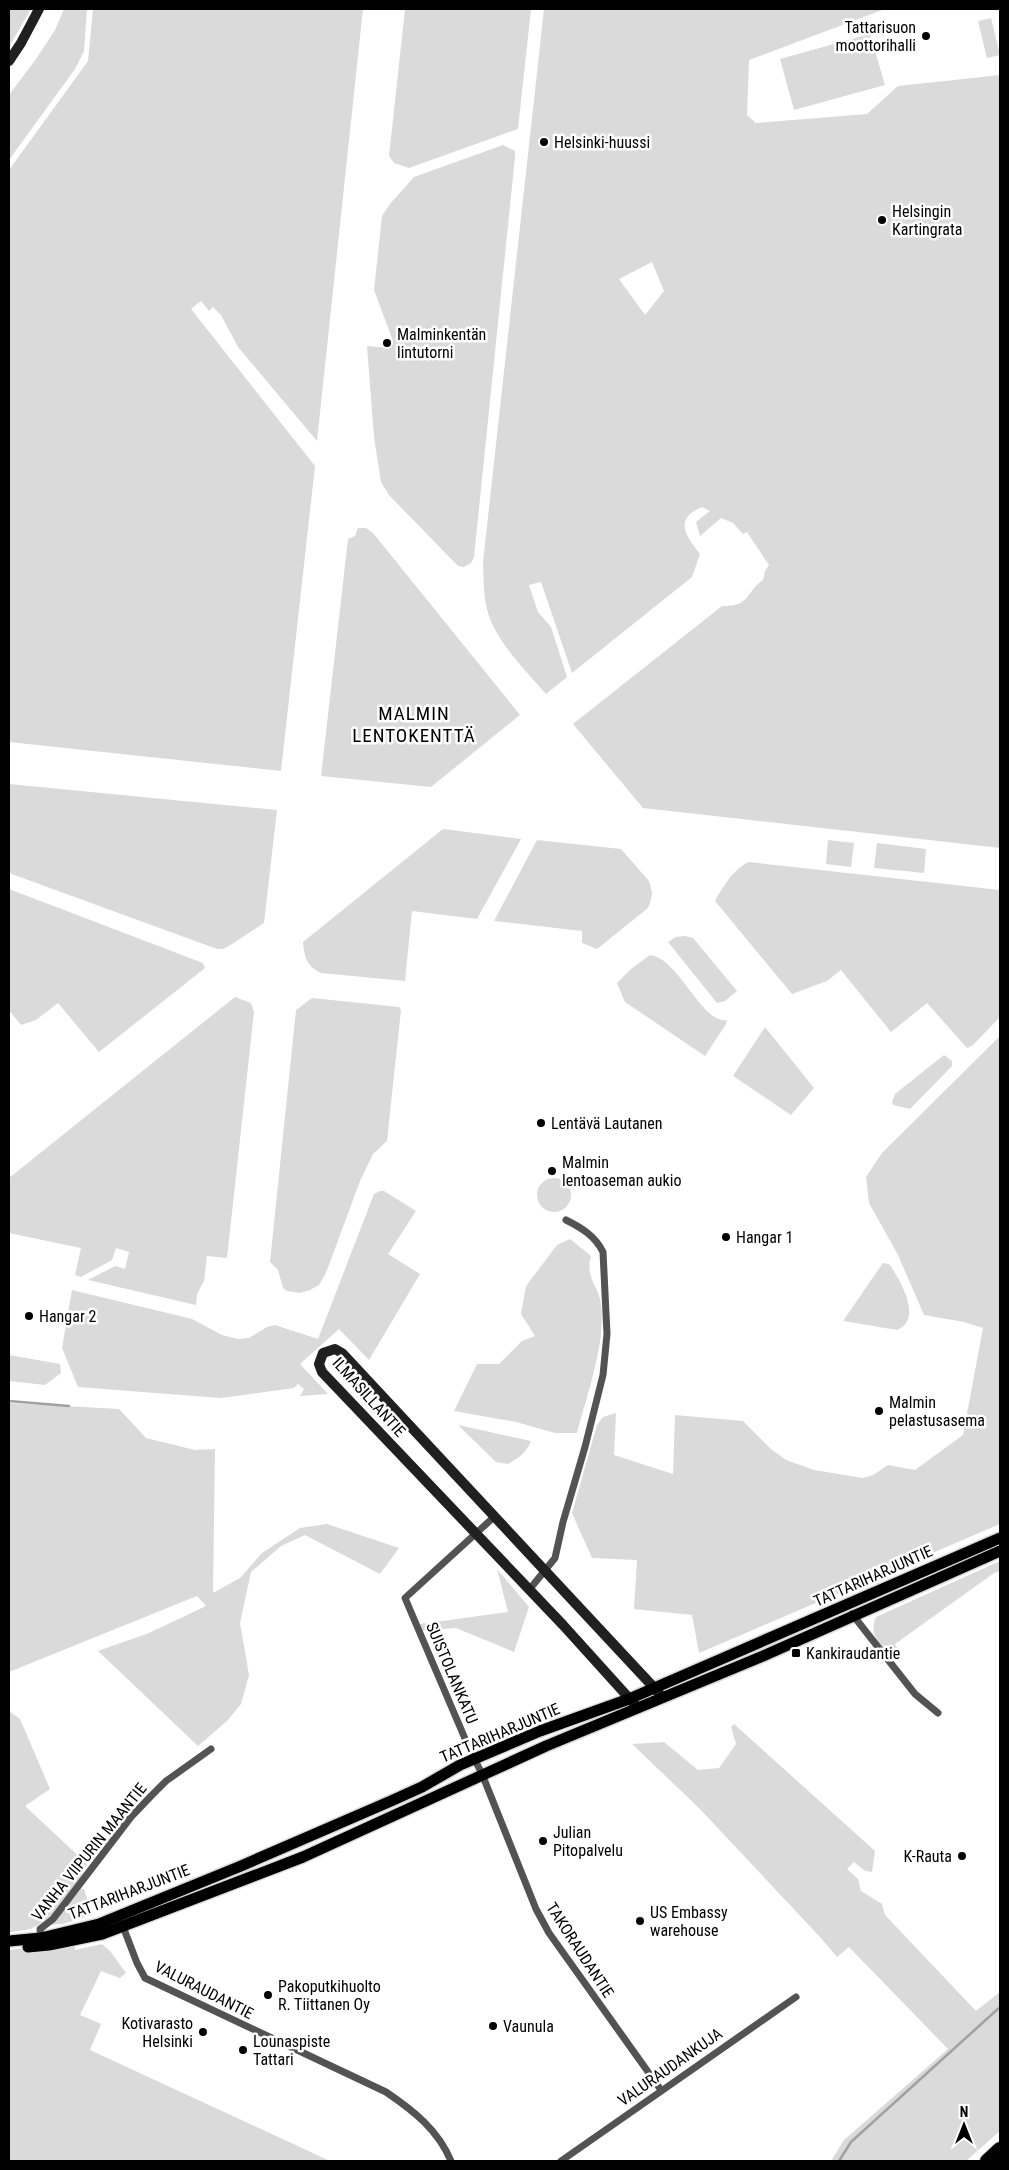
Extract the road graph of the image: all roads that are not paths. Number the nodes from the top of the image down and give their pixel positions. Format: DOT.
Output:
graph roads {
  1 [pos="39,9"];
  2 [pos="9,60"];
  3 [pos="566,1220"];
  4 [pos="494,1516"];
  5 [pos="476,1532"];
  6 [pos="1000,1538"];
  7 [pos="1000,1551"];
  8 [pos="545,1571"];
  9 [pos="529,1590"];
  10 [pos="846,1606"];
  11 [pos="853,1616"];
  12 [pos="654,1688"];
  13 [pos="663,1698"];
  14 [pos="629,1700"];
  15 [pos="638,1708"];
  16 [pos="938,1713"];
  17 [pos="211,1749"];
  18 [pos="474,1759"];
  19 [pos="482,1774"];
  20 [pos="121,1922"];
  21 [pos="41,1938"];
  22 [pos="9,1941"];
  23 [pos="9,1949"];
  24 [pos="796,1997"];
  25 [pos="661,2090"];
  26 [pos="1000,2149"];
  27 [pos="451,2161"];
  28 [pos="561,2161"];
  29 [pos="987,2161"];
  1 -- 2 [label="main road"];
  3 -- 8 [label="street"];
  4 -- 5 [label="street"];
  4 -- 5 [label="main road, ILMASILLANTIE"];
  4 -- 8 [label="main road, ILMASILLANTIE"];
  5 -- 9 [label="main road, ILMASILLANTIE"];
  5 -- 18 [label="street, SUISTOLANKATU"];
  6 -- 10 [label="main road, TATTARIHARJUNTIE"];
  7 -- 11 [label="main road, TATTARIHARJUNTIE"];
  8 -- 9 [label="street"];
  8 -- 12 [label="main road, ILMASILLANTIE"];
  9 -- 14 [label="main road, ILMASILLANTIE"];
  10 -- 11 [label="street"];
  10 -- 12 [label="main road, TATTARIHARJUNTIE"];
  11 -- 13 [label="main road, TATTARIHARJUNTIE"];
  11 -- 16 [label="street"];
  12 -- 13 [label="main road, ILMASILLANTIE"];
  12 -- 14 [label="main road, TATTARIHARJUNTIE"];
  13 -- 15 [label="main road, TATTARIHARJUNTIE"];
  14 -- 15 [label="main road, ILMASILLANTIE"];
  14 -- 18 [label="main road, TATTARIHARJUNTIE"];
  15 -- 19 [label="main road, TATTARIHARJUNTIE"];
  17 -- 21 [label="street, VANHA VIIPURIN MAANTIE"];
  18 -- 19 [label="street, TAKORAUDANTIE"];
  18 -- 20 [label="main road, TATTARIHARJUNTIE"];
  19 -- 20 [label="main road, TATTARIHARJUNTIE"];
  19 -- 25 [label="street, TAKORAUDANTIE"];
  20 -- 21 [label="main road, TATTARIHARJUNTIE"];
  20 -- 23 [label="main road, TATTARIHARJUNTIE"];
  20 -- 27 [label="street, VALURAUDANTIE"];
  21 -- 22 [label="main road, TATTARIHARJUNTIE"];
  24 -- 25 [label="street, VALURAUDANKUJA"];
  25 -- 28 [label="street, VALURAUDANKUJA"];
  26 -- 29 [label="highway"];
}
